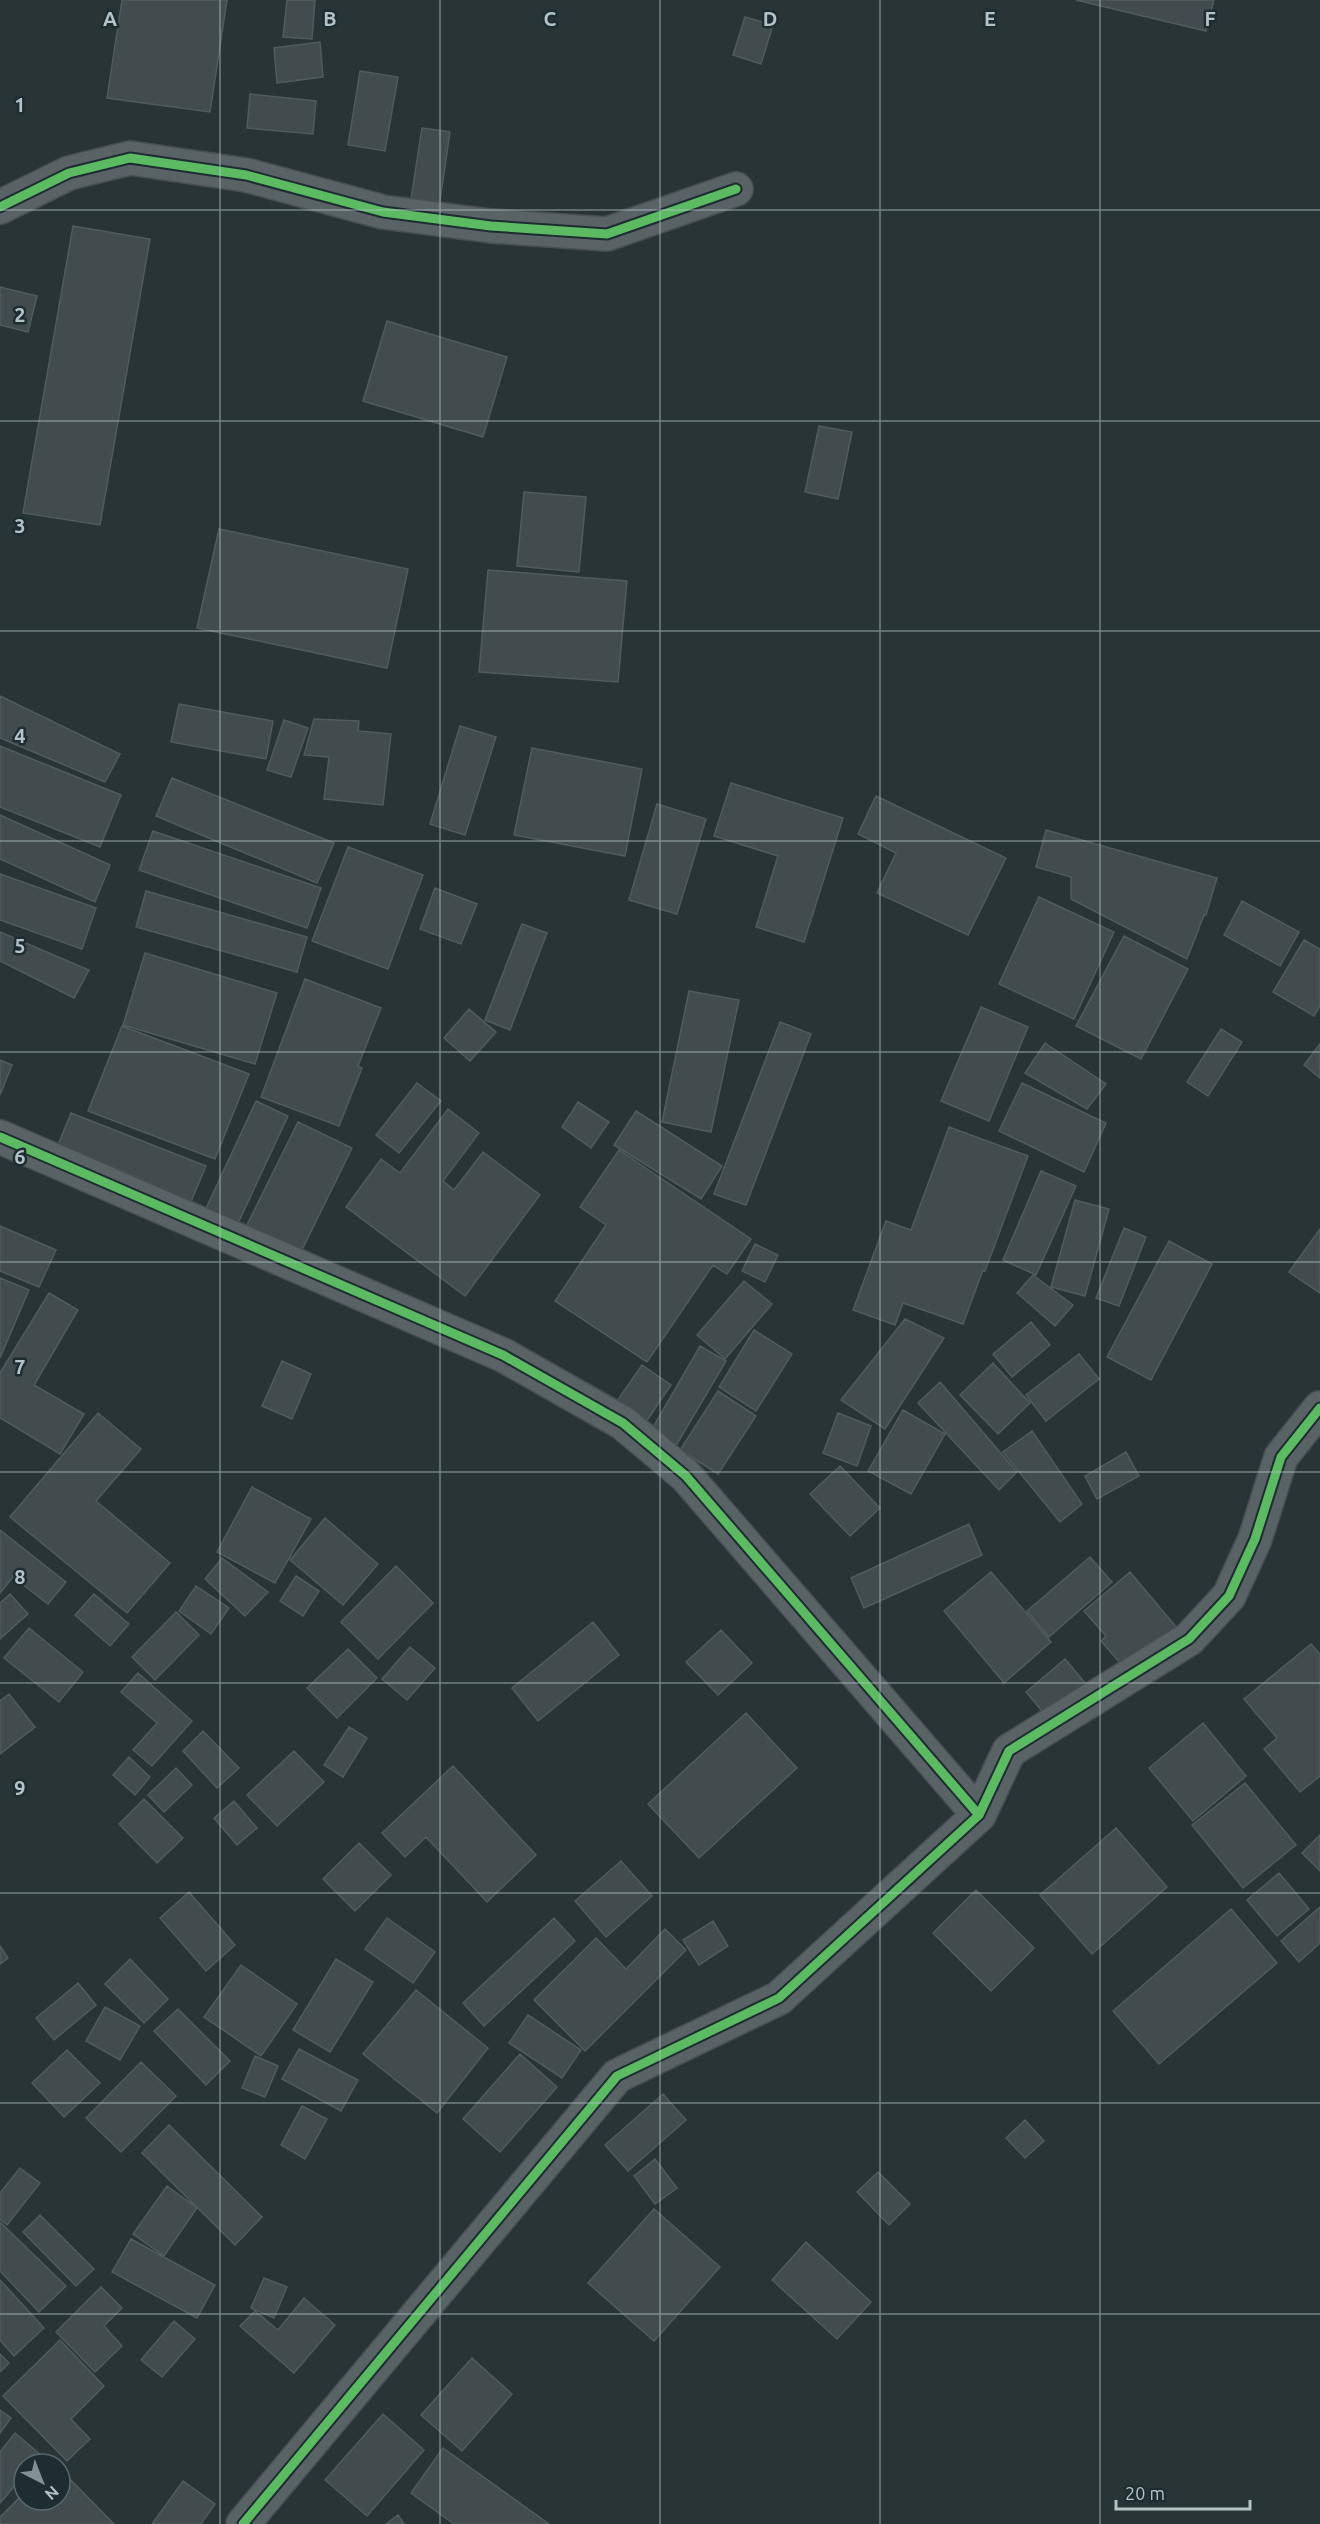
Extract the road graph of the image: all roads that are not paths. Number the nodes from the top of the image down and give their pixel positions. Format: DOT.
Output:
graph roads {
  1 [pos="736,189"];
  2 [pos="0,207"];
  3 [pos="0,1137"];
  4 [pos="1320,1408"];
  5 [pos="979,1815"];
  6 [pos="243,2524"];
  1 -- 2 [label="street"];
  3 -- 5 [label="street"];
  4 -- 5 [label="street"];
  5 -- 6 [label="street"];
}
